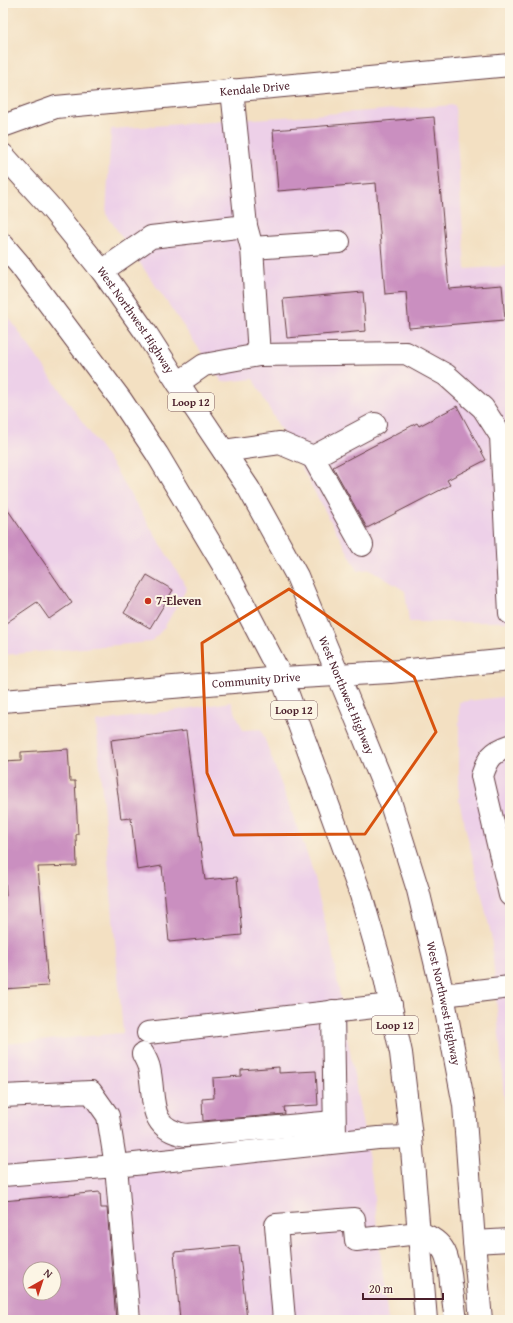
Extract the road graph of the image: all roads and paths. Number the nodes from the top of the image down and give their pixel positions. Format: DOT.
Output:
graph roads {
  1 [pos="510,65"];
  2 [pos="232,90"];
  3 [pos="3,126"];
  4 [pos="3,155"];
  5 [pos="246,226"];
  6 [pos="339,242"];
  7 [pos="3,245"];
  8 [pos="252,248"];
  9 [pos="102,271"];
  10 [pos="259,355"];
  11 [pos="178,383"];
  12 [pos="375,424"];
  13 [pos="224,451"];
  14 [pos="313,457"];
  15 [pos="362,545"];
  16 [pos="510,613"];
  17 [pos="510,660"];
  18 [pos="338,675"];
  19 [pos="282,678"];
  20 [pos="3,701"];
  21 [pos="510,746"];
  22 [pos="510,896"];
  23 [pos="510,987"];
  24 [pos="444,995"];
  25 [pos="391,1005"];
  26 [pos="333,1011"];
  27 [pos="148,1033"];
  28 [pos="143,1054"];
  29 [pos="3,1096"];
  30 [pos="335,1133"];
  31 [pos="411,1137"];
  32 [pos="116,1166"];
  33 [pos="3,1175"];
  34 [pos="419,1233"];
  35 [pos="510,1240"];
  36 [pos="474,1242"];
  37 [pos="129,1320"];
  38 [pos="284,1320"];
  39 [pos="426,1320"];
  40 [pos="456,1320"];
  41 [pos="481,1320"];
  1 -- 2 [label="main road, Kendale Drive"];
  2 -- 3 [label="main road, Kendale Drive"];
  2 -- 5 [label="main road"];
  4 -- 9 [label="main road, West Northwest Highway / Loop 12"];
  5 -- 8 [label="main road"];
  5 -- 9 [label="main road"];
  6 -- 8 [label="main road"];
  7 -- 19 [label="main road, Loop 12"];
  8 -- 10 [label="main road"];
  9 -- 11 [label="main road, West Northwest Highway / Loop 12"];
  10 -- 11 [label="main road"];
  10 -- 16 [label="main road"];
  11 -- 13 [label="main road, West Northwest Highway / Loop 12"];
  12 -- 14 [label="main road"];
  13 -- 14 [label="main road"];
  13 -- 18 [label="main road, West Northwest Highway / Loop 12"];
  14 -- 15 [label="main road"];
  17 -- 18 [label="main road, Community Drive"];
  18 -- 19 [label="main road, Community Drive"];
  18 -- 24 [label="main road, West Northwest Highway / Loop 12"];
  19 -- 20 [label="main road, Community Drive"];
  19 -- 25 [label="main road, Loop 12"];
  21 -- 22 [label="main road"];
  23 -- 24 [label="main road"];
  24 -- 36 [label="main road, West Northwest Highway / Loop 12"];
  25 -- 26 [label="main road"];
  25 -- 31 [label="main road, Loop 12"];
  26 -- 27 [label="main road"];
  26 -- 30 [label="main road"];
  28 -- 30 [label="main road"];
  29 -- 32 [label="main road"];
  30 -- 31 [label="main road"];
  30 -- 32 [label="main road"];
  31 -- 34 [label="main road, Loop 12"];
  32 -- 33 [label="main road"];
  32 -- 37 [label="main road"];
  34 -- 38 [label="main road"];
  34 -- 39 [label="main road, Loop 12"];
  34 -- 40 [label="main road"];
  35 -- 36 [label="main road"];
  36 -- 41 [label="main road, West Northwest Highway / Loop 12"];
}
